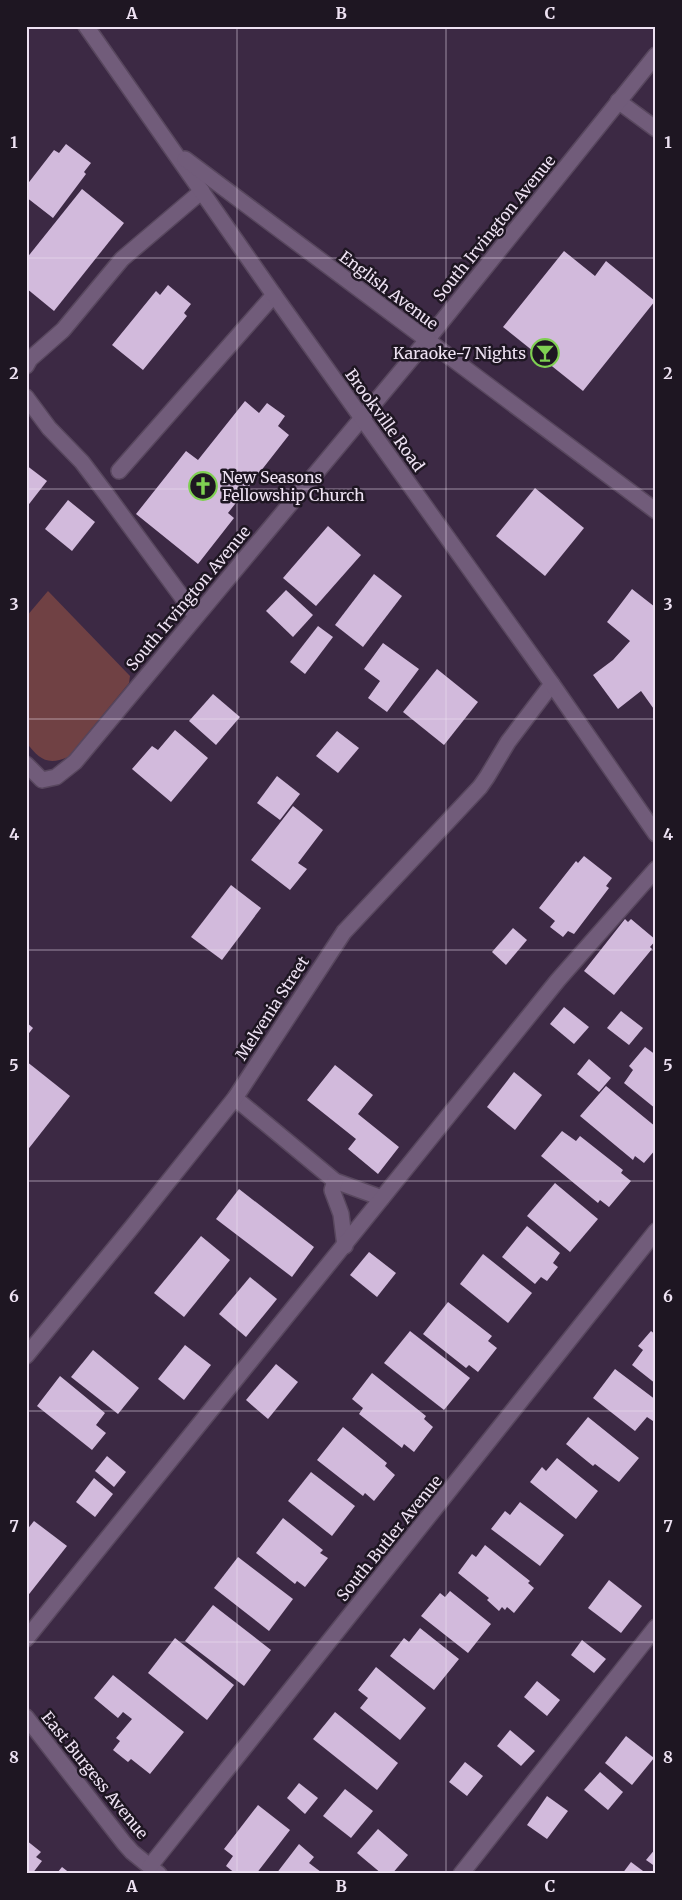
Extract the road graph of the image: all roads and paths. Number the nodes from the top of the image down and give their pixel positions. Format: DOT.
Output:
graph roads {
  1 [pos="86,26"];
  2 [pos="656,55"];
  3 [pos="618,101"];
  4 [pos="656,129"];
  5 [pos="174,150"];
  6 [pos="202,191"];
  7 [pos="274,295"];
  8 [pos="427,340"];
  9 [pos="26,366"];
  10 [pos="26,397"];
  11 [pos="362,417"];
  12 [pos="119,471"];
  13 [pos="656,511"];
  14 [pos="196,616"];
  15 [pos="552,684"];
  16 [pos="26,764"];
  17 [pos="656,834"];
  18 [pos="656,869"];
  19 [pos="235,1098"];
  20 [pos="335,1181"];
  21 [pos="382,1198"];
  22 [pos="656,1231"];
  23 [pos="345,1246"];
  24 [pos="26,1356"];
  25 [pos="656,1627"];
  26 [pos="26,1639"];
  27 [pos="26,1718"];
  28 [pos="155,1870"];
  29 [pos="461,1874"];
  1 -- 5 [label="street, Brookville Road"];
  2 -- 3 [label="street, South Irvington Avenue"];
  3 -- 4 [label="street"];
  3 -- 8 [label="street, South Irvington Avenue"];
  5 -- 6 [label="street, Brookville Road"];
  5 -- 8 [label="street, English Avenue"];
  6 -- 7 [label="street, Brookville Road"];
  6 -- 9 [label="street"];
  7 -- 11 [label="street, Brookville Road"];
  7 -- 12 [label="street"];
  8 -- 11 [label="street, South Irvington Avenue"];
  8 -- 13 [label="street, English Avenue"];
  10 -- 14 [label="street"];
  11 -- 14 [label="street, South Irvington Avenue"];
  11 -- 15 [label="street, Brookville Road"];
  14 -- 16 [label="street, South Irvington Avenue"];
  15 -- 17 [label="street, Brookville Road"];
  15 -- 19 [label="street, Melvenia Street"];
  18 -- 21 [label="street"];
  19 -- 20 [label="street"];
  19 -- 24 [label="street, Melvenia Street"];
  20 -- 21 [label="street"];
  20 -- 23 [label="street"];
  21 -- 23 [label="street"];
  22 -- 28 [label="street, South Butler Avenue"];
  23 -- 26 [label="street"];
  25 -- 29 [label="street"];
  27 -- 28 [label="street, East Burgess Avenue"];
}
